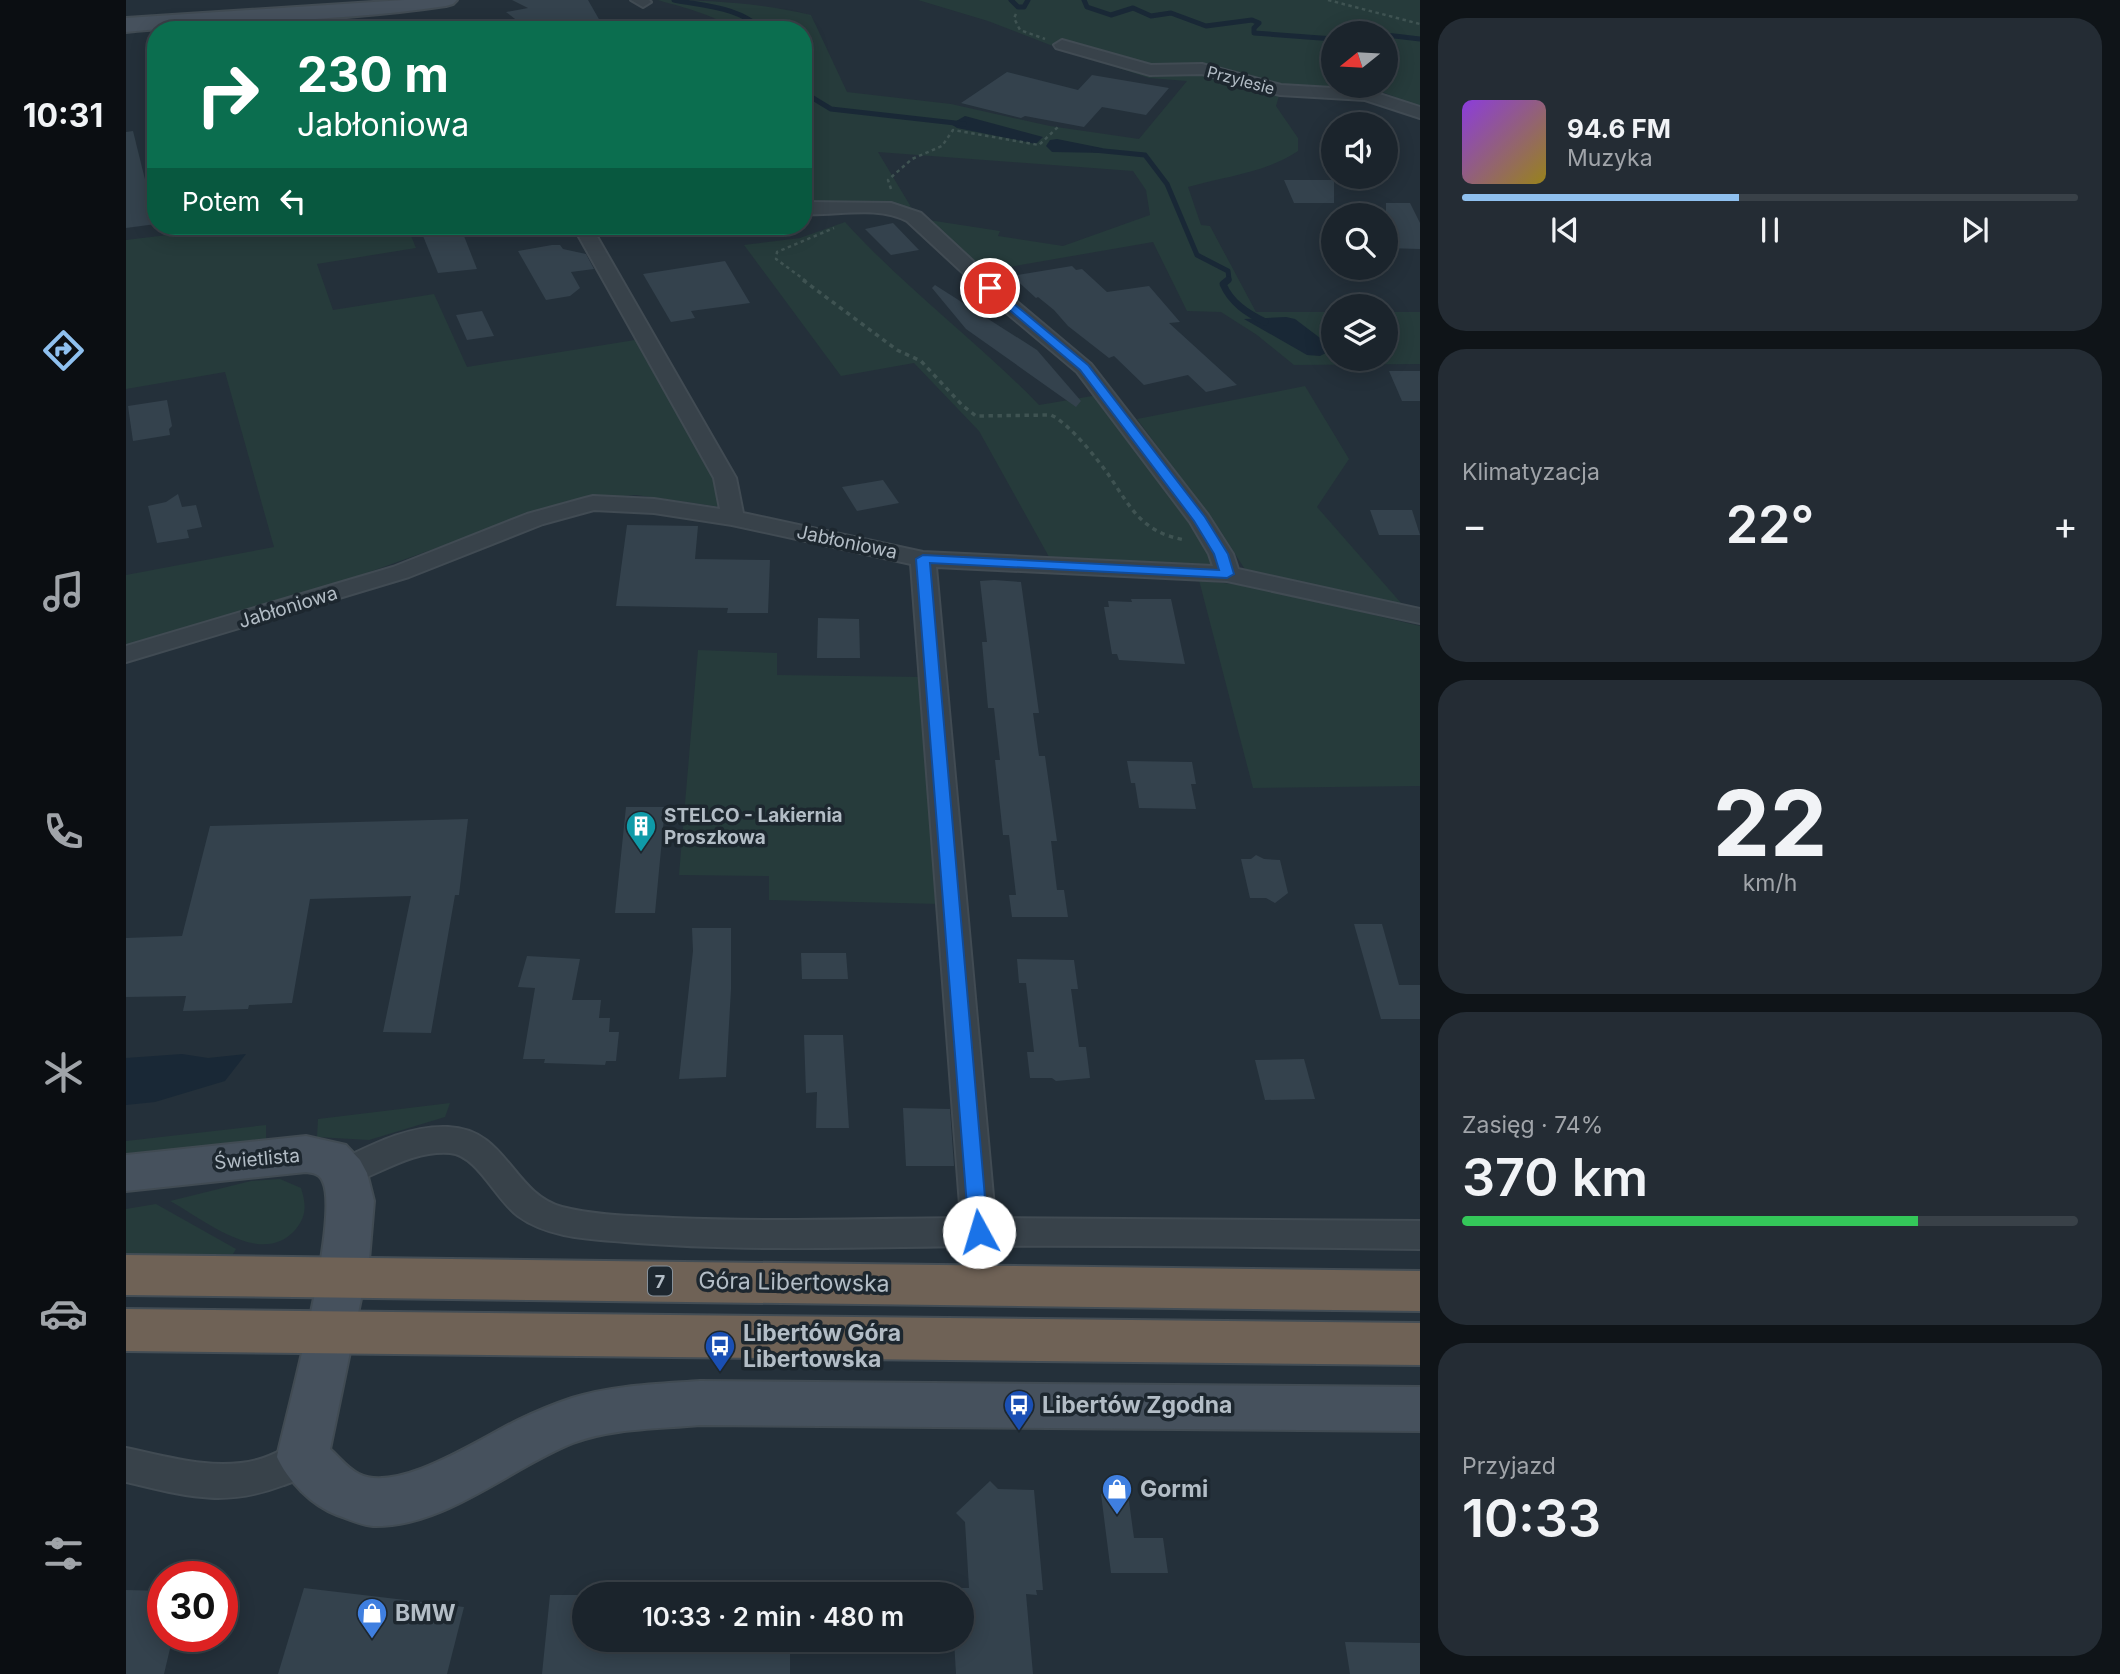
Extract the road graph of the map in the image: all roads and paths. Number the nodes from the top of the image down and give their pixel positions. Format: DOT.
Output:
graph roads {
  1 [pos="446,0"];
  2 [pos="1328,0"];
  3 [pos="1016,15"];
  4 [pos="166,21"];
  5 [pos="147,23"];
  6 [pos="1420,24"];
  7 [pos="126,25"];
  8 [pos="1062,45"];
  9 [pos="1420,113"];
  10 [pos="1059,126"];
  11 [pos="812,208"];
  12 [pos="907,212"];
  13 [pos="842,225"];
  14 [pos="587,235"];
  15 [pos="732,518"];
  16 [pos="1211,538"];
  17 [pos="923,559"];
  18 [pos="1227,574"];
  19 [pos="1420,616"];
  20 [pos="126,654"];
  21 [pos="126,1173"];
  22 [pos="344,1173"];
  23 [pos="979,1232"];
  24 [pos="1420,1235"];
  25 [pos="126,1275"];
  26 [pos="342,1278"];
  27 [pos="1420,1291"];
  28 [pos="126,1330"];
  29 [pos="330,1333"];
  30 [pos="1420,1344"];
  31 [pos="1420,1409"];
  32 [pos="303,1457"];
  33 [pos="126,1465"];
  1 -- 4 [label="street"];
  2 -- 6 [label="path"];
  3 -- 8 [label="path"];
  5 -- 7 [label="street"];
  8 -- 9 [label="street, Przylesie"];
  10 -- 12 [label="path"];
  11 -- 12 [label="street"];
  12 -- 16 [label="street"];
  13 -- 16 [label="path"];
  14 -- 15 [label="street"];
  15 -- 17 [label="street, Jabłoniowa"];
  15 -- 20 [label="street, Jabłoniowa"];
  16 -- 18 [label="street"];
  17 -- 18 [label="street, Jabłoniowa"];
  17 -- 23 [label="street"];
  18 -- 19 [label="street, Jabłoniowa"];
  21 -- 22 [label="street, Świetlista"];
  22 -- 23 [label="street"];
  22 -- 26 [label="street"];
  23 -- 24 [label="street"];
  25 -- 26 [label="highway, Góra Libertowska / 7"];
  26 -- 27 [label="highway, Góra Libertowska / 7"];
  26 -- 29 [label="street"];
  28 -- 29 [label="highway"];
  29 -- 30 [label="highway"];
  29 -- 32 [label="street"];
  31 -- 32 [label="street"];
  32 -- 33 [label="street"];
}
